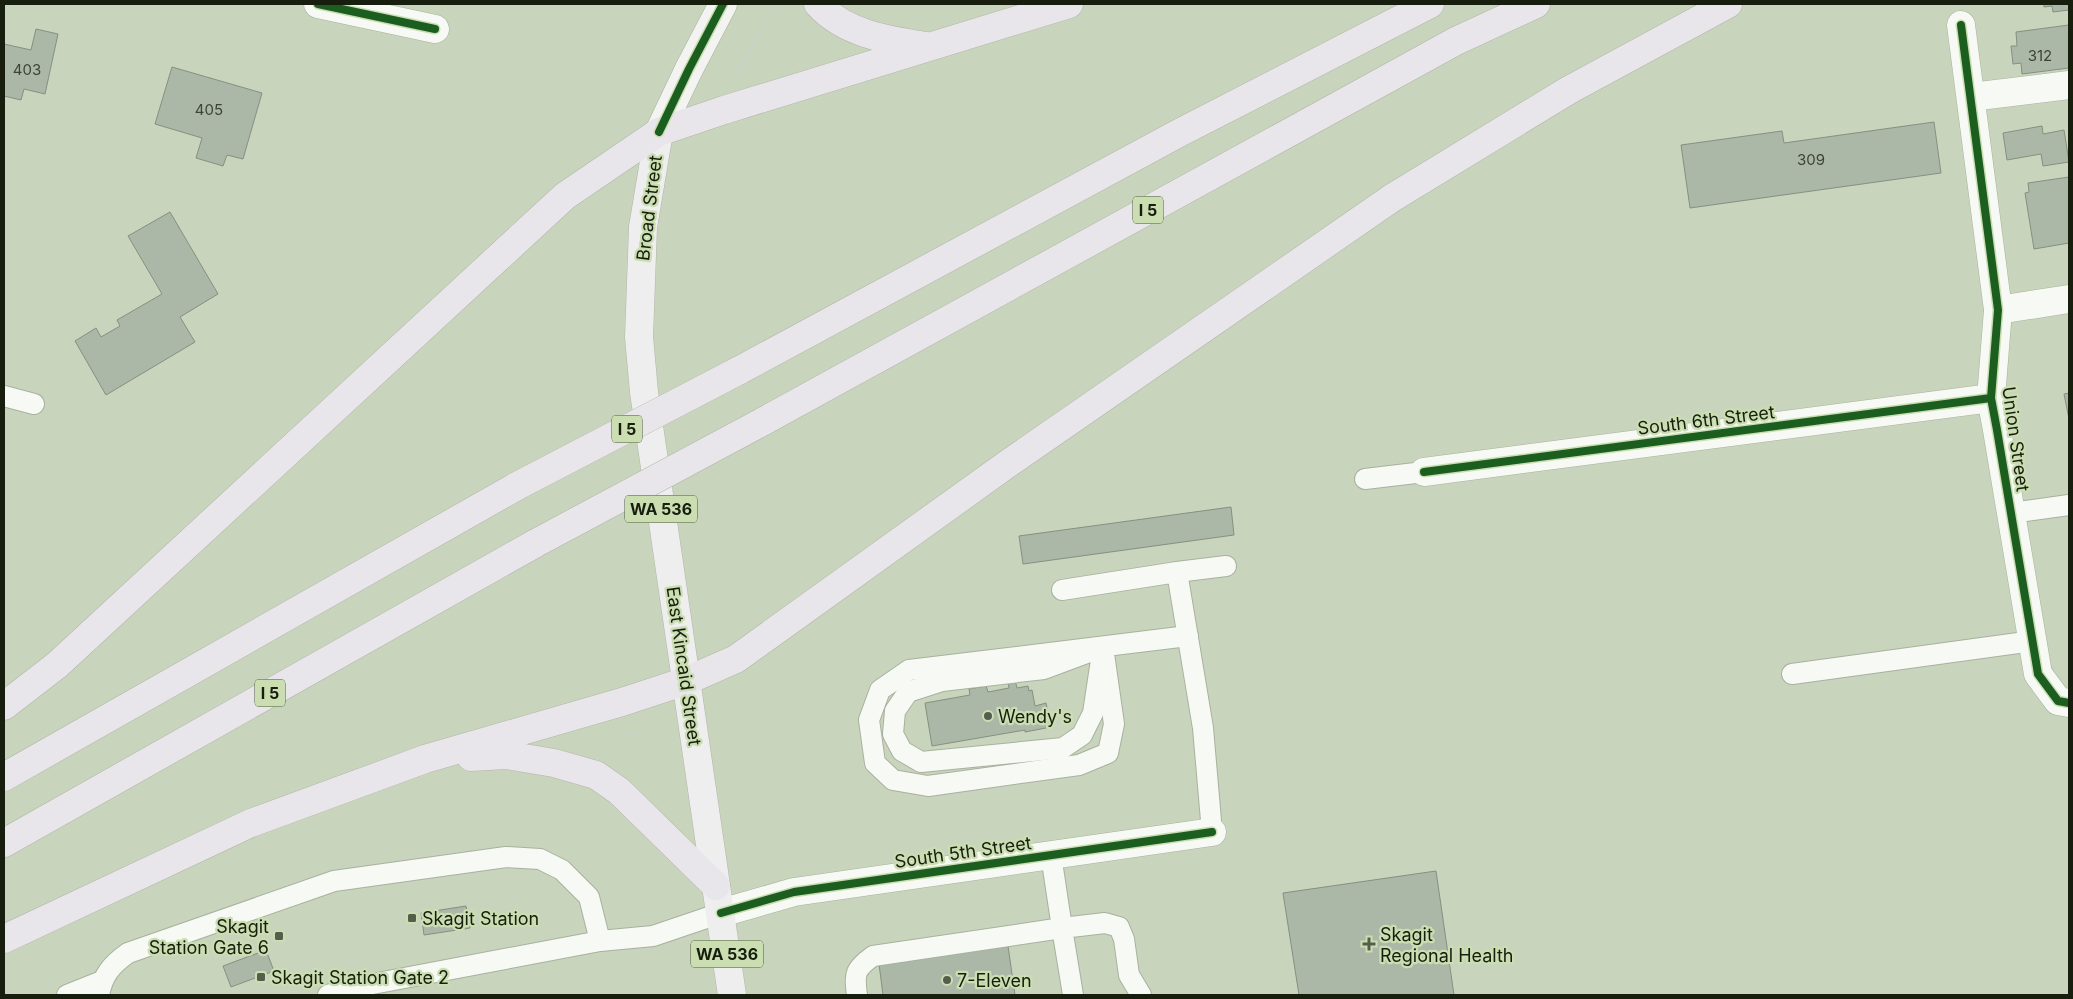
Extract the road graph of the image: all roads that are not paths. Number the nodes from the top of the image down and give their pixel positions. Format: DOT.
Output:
graph roads {
  1 [pos="318,4"];
  2 [pos="723,4"];
  3 [pos="818,4"];
  4 [pos="1069,4"];
  5 [pos="1430,4"];
  6 [pos="1536,4"];
  7 [pos="1728,4"];
  8 [pos="1961,25"];
  9 [pos="435,28"];
  10 [pos="930,47"];
  11 [pos="2069,85"];
  12 [pos="1971,97"];
  13 [pos="659,132"];
  14 [pos="2069,299"];
  15 [pos="1998,310"];
  16 [pos="639,337"];
  17 [pos="4,396"];
  18 [pos="1991,398"];
  19 [pos="34,404"];
  20 [pos="1424,472"];
  21 [pos="1365,479"];
  22 [pos="2069,505"];
  23 [pos="2011,513"];
  24 [pos="1226,566"];
  25 [pos="1177,572"];
  26 [pos="1062,590"];
  27 [pos="1188,636"];
  28 [pos="2033,641"];
  29 [pos="1103,647"];
  30 [pos="1792,674"];
  31 [pos="686,681"];
  32 [pos="2064,702"];
  33 [pos="4,706"];
  34 [pos="425,759"];
  35 [pos="4,777"];
  36 [pos="1212,832"];
  37 [pos="4,843"];
  38 [pos="1051,855"];
  39 [pos="716,886"];
  40 [pos="721,914"];
  41 [pos="1062,928"];
  42 [pos="4,939"];
  43 [pos="600,941"];
  44 [pos="100,988"];
  45 [pos="67,995"];
  46 [pos="328,995"];
  47 [pos="732,995"];
  48 [pos="857,995"];
  49 [pos="1073,995"];
  50 [pos="1141,995"];
  1 -- 9 [label="street"];
  2 -- 13 [label="street, Broad Street"];
  3 -- 10 [label="highway"];
  4 -- 10 [label="highway"];
  5 -- 35 [label="highway, I 5, bridge"];
  6 -- 37 [label="highway, I 5, bridge"];
  7 -- 31 [label="highway"];
  8 -- 12 [label="street, Union Street"];
  10 -- 13 [label="highway"];
  11 -- 12 [label="street"];
  12 -- 15 [label="street, Union Street"];
  13 -- 16 [label="main road, Broad Street / WA 536"];
  13 -- 33 [label="highway"];
  14 -- 15 [label="street"];
  15 -- 18 [label="street, Union Street"];
  16 -- 31 [label="main road, East Kincaid Street / WA 536"];
  17 -- 19 [label="lane"];
  18 -- 20 [label="street, South 6th Street"];
  18 -- 23 [label="street, Union Street"];
  20 -- 21 [label="lane"];
  22 -- 23 [label="lane"];
  23 -- 28 [label="street, Union Street"];
  24 -- 25 [label="lane"];
  25 -- 26 [label="lane"];
  25 -- 27 [label="lane"];
  27 -- 29 [label="lane"];
  27 -- 36 [label="lane"];
  28 -- 30 [label="lane"];
  28 -- 32 [label="street, Union Street"];
  29 -- 29 [label="lane"];
  29 -- 29 [label="lane"];
  31 -- 34 [label="highway"];
  31 -- 39 [label="main road, East Kincaid Street / WA 536"];
  34 -- 39 [label="highway"];
  34 -- 42 [label="highway"];
  36 -- 38 [label="street, South 5th Street"];
  38 -- 40 [label="street, South 5th Street"];
  38 -- 41 [label="lane"];
  39 -- 40 [label="main road, East Kincaid Street / WA 536"];
  40 -- 43 [label="lane"];
  40 -- 47 [label="main road, East Kincaid Street / WA 536"];
  41 -- 48 [label="lane"];
  41 -- 49 [label="lane"];
  41 -- 50 [label="lane"];
  43 -- 44 [label="lane"];
  43 -- 46 [label="lane"];
  44 -- 45 [label="lane"];
}
